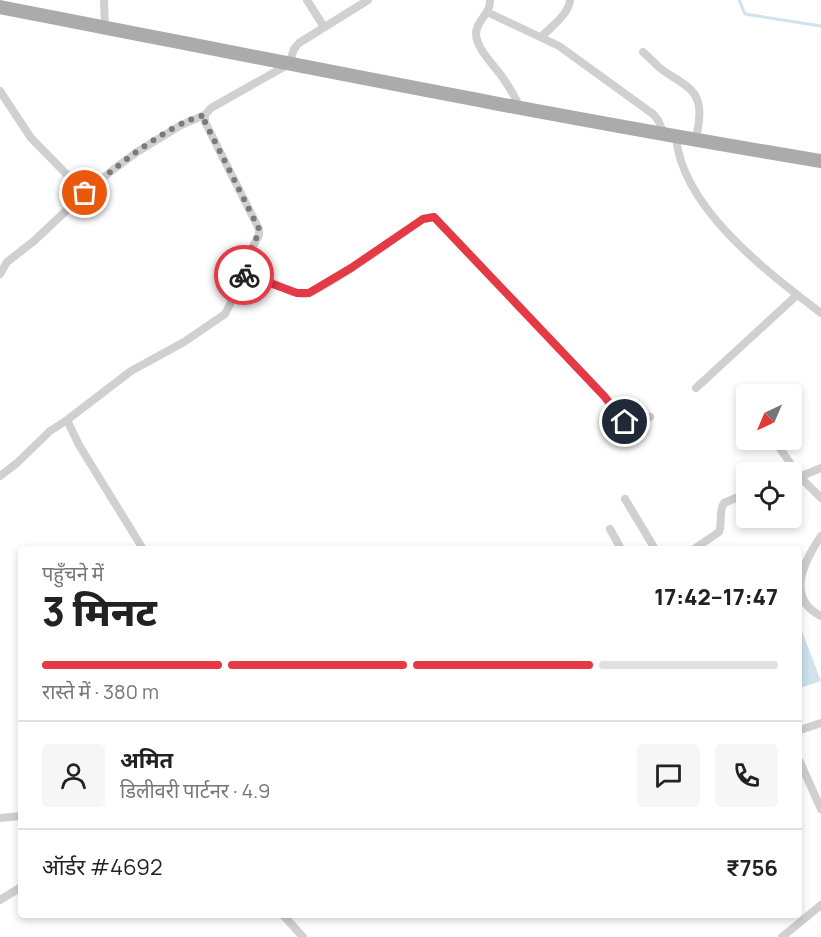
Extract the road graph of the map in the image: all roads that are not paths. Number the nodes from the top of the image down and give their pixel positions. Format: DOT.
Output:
graph roads {
  1 [pos="104,0"];
  2 [pos="307,0"];
  3 [pos="368,0"];
  4 [pos="490,0"];
  5 [pos="570,0"];
  6 [pos="0,7"];
  7 [pos="487,12"];
  8 [pos="105,27"];
  9 [pos="324,27"];
  10 [pos="541,37"];
  11 [pos="644,52"];
  12 [pos="289,64"];
  13 [pos="0,91"];
  14 [pos="519,106"];
  15 [pos="205,115"];
  16 [pos="670,136"];
  17 [pos="696,140"];
  18 [pos="821,161"];
  19 [pos="85,193"];
  20 [pos="0,274"];
  21 [pos="242,281"];
  22 [pos="797,295"];
  23 [pos="821,312"];
  24 [pos="696,387"];
  25 [pos="650,417"];
  26 [pos="67,420"];
  27 [pos="821,468"];
  28 [pos="0,476"];
  29 [pos="802,476"];
  30 [pos="802,484"];
  31 [pos="736,498"];
  32 [pos="821,498"];
  33 [pos="625,499"];
  34 [pos="610,529"];
  35 [pos="821,536"];
  36 [pos="141,546"];
  37 [pos="619,546"];
  38 [pos="653,546"];
  39 [pos="698,546"];
  40 [pos="802,582"];
  41 [pos="802,595"];
  42 [pos="821,616"];
  43 [pos="821,723"];
  44 [pos="802,729"];
  45 [pos="802,766"];
  46 [pos="821,809"];
  47 [pos="18,816"];
  48 [pos="0,818"];
  49 [pos="18,889"];
  50 [pos="0,900"];
  51 [pos="821,905"];
  52 [pos="286,918"];
  53 [pos="303,937"];
  54 [pos="782,937"];
  1 -- 8 [label="street"];
  2 -- 9 [label="street"];
  3 -- 9 [label="street"];
  4 -- 7 [label="street"];
  5 -- 10 [label="street"];
  6 -- 8 [label="main road"];
  7 -- 10 [label="street"];
  7 -- 14 [label="street"];
  8 -- 12 [label="main road"];
  9 -- 12 [label="street"];
  10 -- 16 [label="street"];
  11 -- 17 [label="street"];
  12 -- 14 [label="main road"];
  12 -- 15 [label="street"];
  13 -- 19 [label="street"];
  14 -- 16 [label="main road"];
  15 -- 19 [label="street"];
  15 -- 21 [label="street"];
  16 -- 17 [label="main road"];
  16 -- 22 [label="street"];
  17 -- 18 [label="main road"];
  19 -- 20 [label="street"];
  21 -- 25 [label="street"];
  21 -- 26 [label="street"];
  22 -- 23 [label="street"];
  22 -- 24 [label="street"];
  26 -- 28 [label="street"];
  26 -- 36 [label="street"];
  27 -- 29 [label="street"];
  30 -- 32 [label="street"];
  31 -- 39 [label="street"];
  33 -- 38 [label="street"];
  34 -- 37 [label="street"];
  35 -- 40 [label="street"];
  41 -- 42 [label="street"];
  43 -- 44 [label="street"];
  45 -- 46 [label="street"];
  47 -- 48 [label="street"];
  49 -- 50 [label="street"];
  51 -- 54 [label="street"];
  52 -- 53 [label="street"];
}
